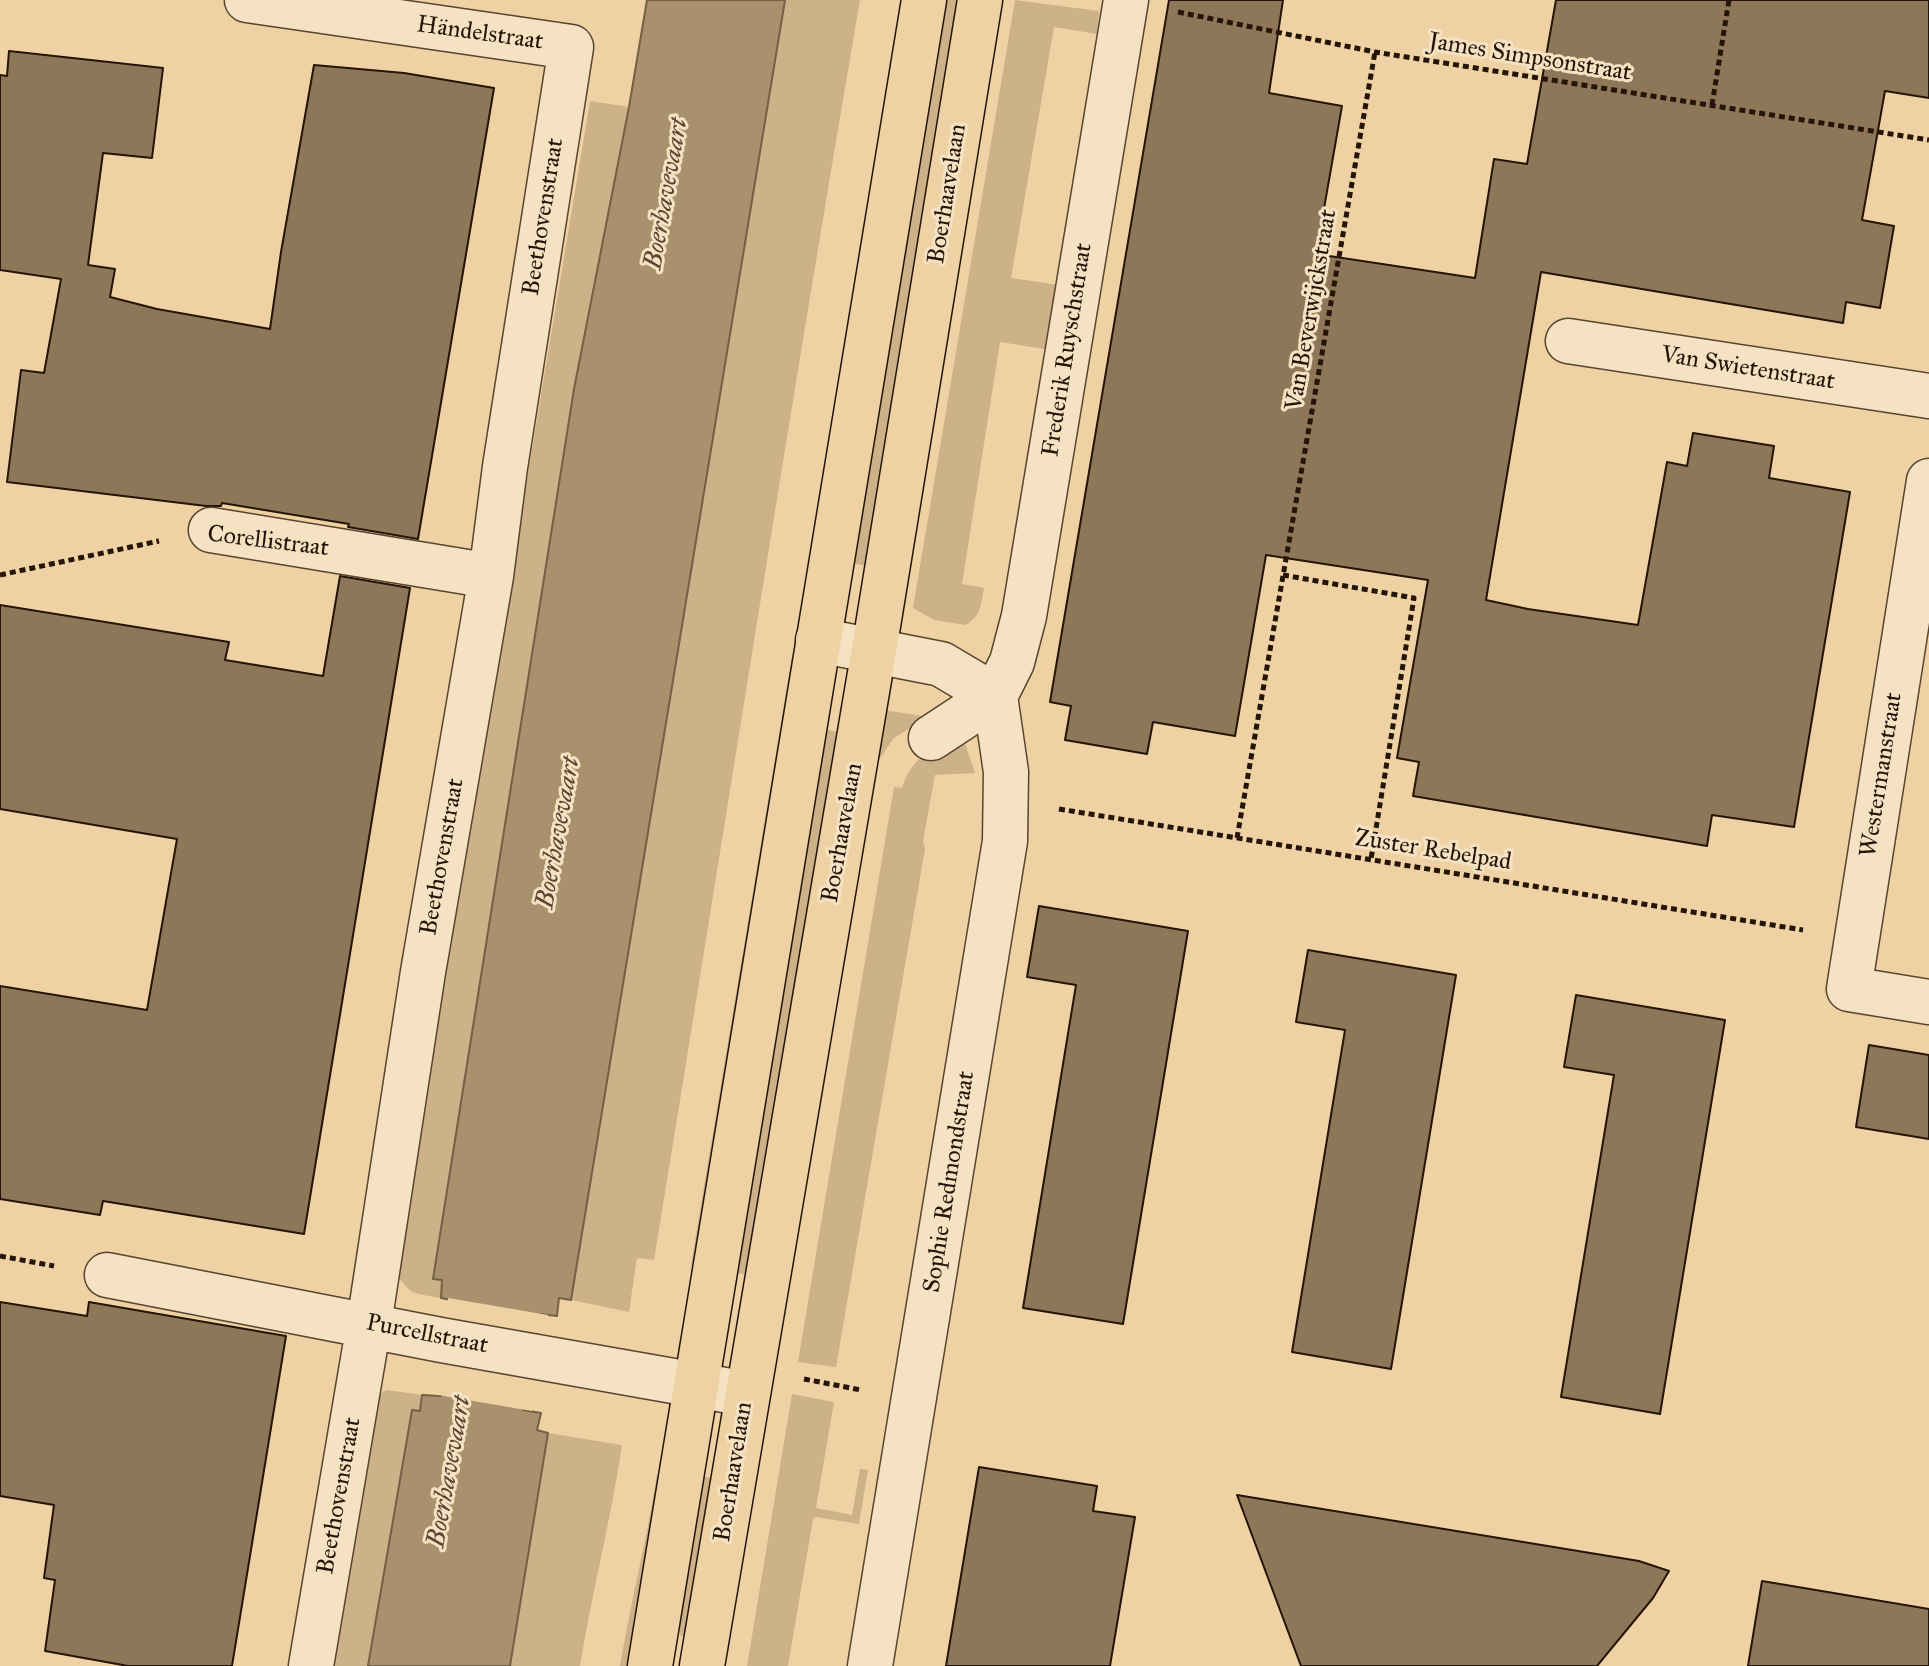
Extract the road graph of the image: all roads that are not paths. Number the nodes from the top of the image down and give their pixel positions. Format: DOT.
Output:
graph roads {
  1 [pos="247,0"];
  2 [pos="924,0"];
  3 [pos="980,0"];
  4 [pos="1126,1"];
  5 [pos="571,47"];
  6 [pos="1568,341"];
  7 [pos="1929,396"];
  8 [pos="1929,481"];
  9 [pos="211,530"];
  10 [pos="491,576"];
  11 [pos="818,640"];
  12 [pos="874,650"];
  13 [pos="995,696"];
  14 [pos="931,738"];
  15 [pos="1929,1002"];
  16 [pos="107,1275"];
  17 [pos="369,1324"];
  18 [pos="695,1384"];
  19 [pos="747,1394"];
  20 [pos="311,1666"];
  21 [pos="650,1666"];
  22 [pos="702,1666"];
  23 [pos="870,1666"];
  1 -- 5 [label="street, Händelstraat"];
  2 -- 11 [label="main road"];
  3 -- 12 [label="main road, Boerhaavelaan"];
  4 -- 13 [label="street, Frederik Ruyschstraat"];
  5 -- 10 [label="street, Beethovenstraat"];
  6 -- 7 [label="street, Van Swietenstraat"];
  8 -- 15 [label="street, Westermanstraat"];
  9 -- 10 [label="street, Corellistraat"];
  10 -- 17 [label="street, Beethovenstraat"];
  11 -- 12 [label="street"];
  11 -- 18 [label="main road"];
  12 -- 13 [label="street"];
  12 -- 19 [label="main road, Boerhaavelaan"];
  13 -- 14 [label="street"];
  13 -- 23 [label="street, Sophie Redmondstraat"];
  16 -- 17 [label="street, Purcellstraat"];
  17 -- 18 [label="street, Purcellstraat"];
  17 -- 20 [label="street, Beethovenstraat"];
  18 -- 19 [label="street, Purcellstraat"];
  18 -- 21 [label="main road"];
  19 -- 22 [label="main road, Boerhaavelaan"];
}
